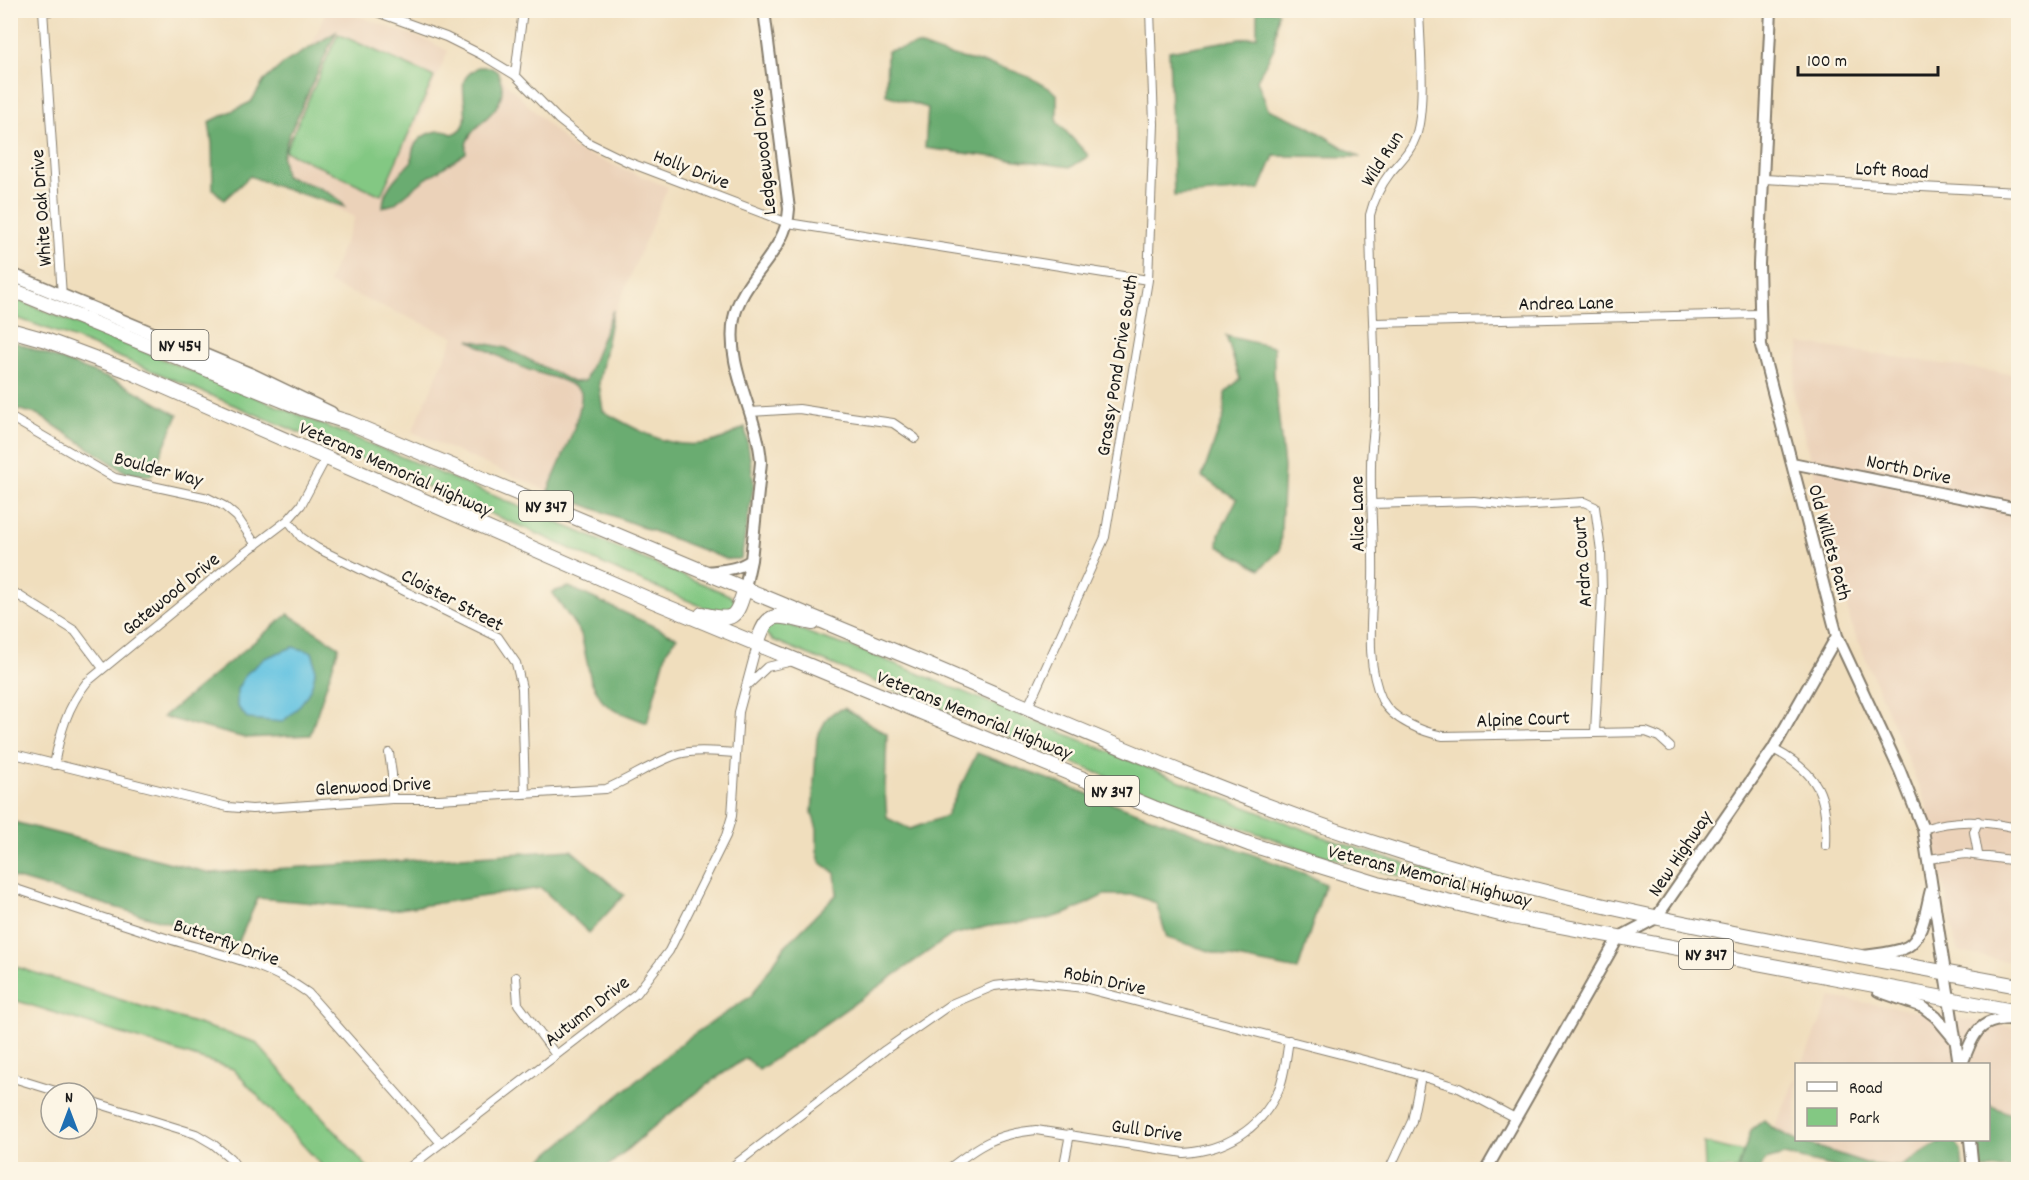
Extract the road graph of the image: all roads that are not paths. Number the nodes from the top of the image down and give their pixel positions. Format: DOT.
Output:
graph roads {
  1 [pos="61,10"];
  2 [pos="370,10"];
  3 [pos="523,10"];
  4 [pos="764,10"];
  5 [pos="1150,10"];
  6 [pos="1419,10"];
  7 [pos="1772,10"];
  8 [pos="43,11"];
  9 [pos="514,75"];
  10 [pos="1764,179"];
  11 [pos="2019,192"];
  12 [pos="788,223"];
  13 [pos="10,274"];
  14 [pos="1148,280"];
  15 [pos="10,289"];
  16 [pos="62,296"];
  17 [pos="1760,314"];
  18 [pos="1374,323"];
  19 [pos="10,328"];
  20 [pos="750,412"];
  21 [pos="10,417"];
  22 [pos="348,422"];
  23 [pos="915,438"];
  24 [pos="326,458"];
  25 [pos="1792,463"];
  26 [pos="1371,504"];
  27 [pos="2019,509"];
  28 [pos="288,520"];
  29 [pos="256,545"];
  30 [pos="751,560"];
  31 [pos="705,572"];
  32 [pos="745,588"];
  33 [pos="10,590"];
  34 [pos="653,601"];
  35 [pos="836,627"];
  36 [pos="1837,636"];
  37 [pos="757,645"];
  38 [pos="795,661"];
  39 [pos="103,668"];
  40 [pos="747,686"];
  41 [pos="1383,702"];
  42 [pos="1028,708"];
  43 [pos="1595,732"];
  44 [pos="1670,747"];
  45 [pos="1773,748"];
  46 [pos="10,753"];
  47 [pos="389,753"];
  48 [pos="736,753"];
  49 [pos="54,765"];
  50 [pos="525,794"];
  51 [pos="392,799"];
  52 [pos="1978,821"];
  53 [pos="2019,828"];
  54 [pos="1923,829"];
  55 [pos="1826,846"];
  56 [pos="1978,854"];
  57 [pos="1928,859"];
  58 [pos="2019,861"];
  59 [pos="1932,884"];
  60 [pos="10,887"];
  61 [pos="1656,918"];
  62 [pos="1618,938"];
  63 [pos="1860,957"];
  64 [pos="1946,972"];
  65 [pos="516,977"];
  66 [pos="1847,980"];
  67 [pos="2019,986"];
  68 [pos="1950,999"];
  69 [pos="2019,1012"];
  70 [pos="2019,1019"];
  71 [pos="1289,1040"];
  72 [pos="1956,1041"];
  73 [pos="556,1054"];
  74 [pos="1961,1063"];
  75 [pos="1962,1063"];
  76 [pos="1421,1076"];
  77 [pos="10,1077"];
  78 [pos="39,1086"];
  79 [pos="99,1104"];
  80 [pos="1515,1118"];
  81 [pos="1070,1134"];
  82 [pos="1970,1141"];
  83 [pos="440,1142"];
  84 [pos="239,1170"];
  85 [pos="406,1170"];
  86 [pos="728,1170"];
  87 [pos="947,1170"];
  88 [pos="1063,1170"];
  89 [pos="1389,1170"];
  90 [pos="1486,1170"];
  91 [pos="1973,1170"];
  1 -- 8 [label="street"];
  2 -- 9 [label="street, Holly Drive"];
  3 -- 9 [label="street"];
  4 -- 12 [label="street, Ledgewood Drive"];
  5 -- 14 [label="street, Grassy Pond Drive South"];
  6 -- 18 [label="street, Wild Run"];
  7 -- 10 [label="street, Old Willets Path"];
  8 -- 16 [label="street, White Oak Drive"];
  9 -- 12 [label="street, Holly Drive"];
  10 -- 11 [label="street, Loft Road"];
  10 -- 17 [label="street, Old Willets Path"];
  12 -- 14 [label="street, Holly Drive"];
  12 -- 20 [label="street, Ledgewood Drive"];
  13 -- 16 [label="main road, NY 454"];
  14 -- 42 [label="street, Grassy Pond Drive South"];
  15 -- 22 [label="highway, Veterans Memorial Highway"];
  16 -- 22 [label="main road, NY 454"];
  17 -- 18 [label="street, Andrea Lane"];
  17 -- 25 [label="street, Old Willets Path"];
  18 -- 26 [label="street, Alice Lane"];
  19 -- 24 [label="highway, Veterans Memorial Highway / NY 347"];
  20 -- 23 [label="street"];
  20 -- 30 [label="street, Ledgewood Drive"];
  21 -- 29 [label="street, Boulder Way"];
  22 -- 31 [label="highway, Veterans Memorial Highway / NY 347"];
  24 -- 28 [label="street, Gatewood Drive"];
  24 -- 34 [label="highway, Veterans Memorial Highway / NY 347"];
  25 -- 27 [label="street, North Drive"];
  25 -- 36 [label="street, Old Willets Path"];
  26 -- 41 [label="street, Alice Lane"];
  26 -- 43 [label="street, Ardra Court"];
  28 -- 29 [label="street, Gatewood Drive"];
  28 -- 50 [label="street, Cloister Street"];
  29 -- 39 [label="street, Gatewood Drive"];
  30 -- 31 [label="street"];
  30 -- 32 [label="street, Ledgewood Drive"];
  31 -- 32 [label="highway, Veterans Memorial Highway / NY 347"];
  32 -- 34 [label="highway"];
  32 -- 35 [label="highway, Veterans Memorial Highway / NY 347"];
  33 -- 39 [label="street"];
  34 -- 37 [label="highway, Veterans Memorial Highway / NY 347"];
  35 -- 37 [label="highway"];
  35 -- 42 [label="highway, Veterans Memorial Highway / NY 347"];
  36 -- 45 [label="street, New Highway"];
  36 -- 54 [label="street, Old Willets Path"];
  37 -- 38 [label="highway, Veterans Memorial Highway / NY 347"];
  37 -- 40 [label="street, Autumn Drive"];
  38 -- 40 [label="street"];
  38 -- 62 [label="highway, Veterans Memorial Highway / NY 347"];
  39 -- 49 [label="street, Gatewood Drive"];
  40 -- 48 [label="street, Autumn Drive"];
  41 -- 43 [label="street, Alpine Court"];
  42 -- 61 [label="highway, Veterans Memorial Highway / NY 347"];
  43 -- 44 [label="street, Alpine Court"];
  45 -- 55 [label="street"];
  45 -- 61 [label="street, New Highway"];
  46 -- 49 [label="street, Glenwood Drive"];
  47 -- 51 [label="street"];
  48 -- 50 [label="street, Glenwood Drive"];
  48 -- 73 [label="street, Autumn Drive"];
  49 -- 51 [label="street, Glenwood Drive"];
  50 -- 51 [label="street, Glenwood Drive"];
  52 -- 53 [label="street"];
  52 -- 54 [label="street"];
  52 -- 56 [label="street"];
  54 -- 57 [label="street, Old Willets Path"];
  56 -- 57 [label="street"];
  56 -- 58 [label="street"];
  57 -- 59 [label="street, Old Willets Path"];
  59 -- 63 [label="street"];
  59 -- 64 [label="street, Old Willets Path"];
  60 -- 83 [label="street, Butterfly Drive"];
  61 -- 62 [label="street, New Highway"];
  61 -- 63 [label="highway, Veterans Memorial Highway / NY 347"];
  62 -- 66 [label="highway, Veterans Memorial Highway / NY 347"];
  62 -- 80 [label="street"];
  63 -- 64 [label="highway, Veterans Memorial Highway / NY 347"];
  64 -- 67 [label="highway, Veterans Memorial Highway / NY 347"];
  64 -- 68 [label="street, Old Willets Path"];
  65 -- 73 [label="street"];
  66 -- 68 [label="highway, Veterans Memorial Highway / NY 347"];
  66 -- 72 [label="street"];
  68 -- 69 [label="highway, Veterans Memorial Highway / NY 347"];
  68 -- 72 [label="street, Old Willets Path"];
  70 -- 75 [label="street"];
  71 -- 76 [label="street, Robin Drive"];
  71 -- 81 [label="street, Gull Drive"];
  71 -- 86 [label="street, Robin Drive"];
  72 -- 74 [label="street, Old Willets Path"];
  73 -- 83 [label="street, Autumn Drive"];
  76 -- 80 [label="street, Robin Drive"];
  76 -- 89 [label="street"];
  77 -- 78 [label="street"];
  79 -- 84 [label="street"];
  80 -- 90 [label="street"];
  81 -- 87 [label="street, Gull Drive"];
  81 -- 88 [label="street"];
  82 -- 91 [label="street"];
  83 -- 85 [label="street, Autumn Drive"];
}
